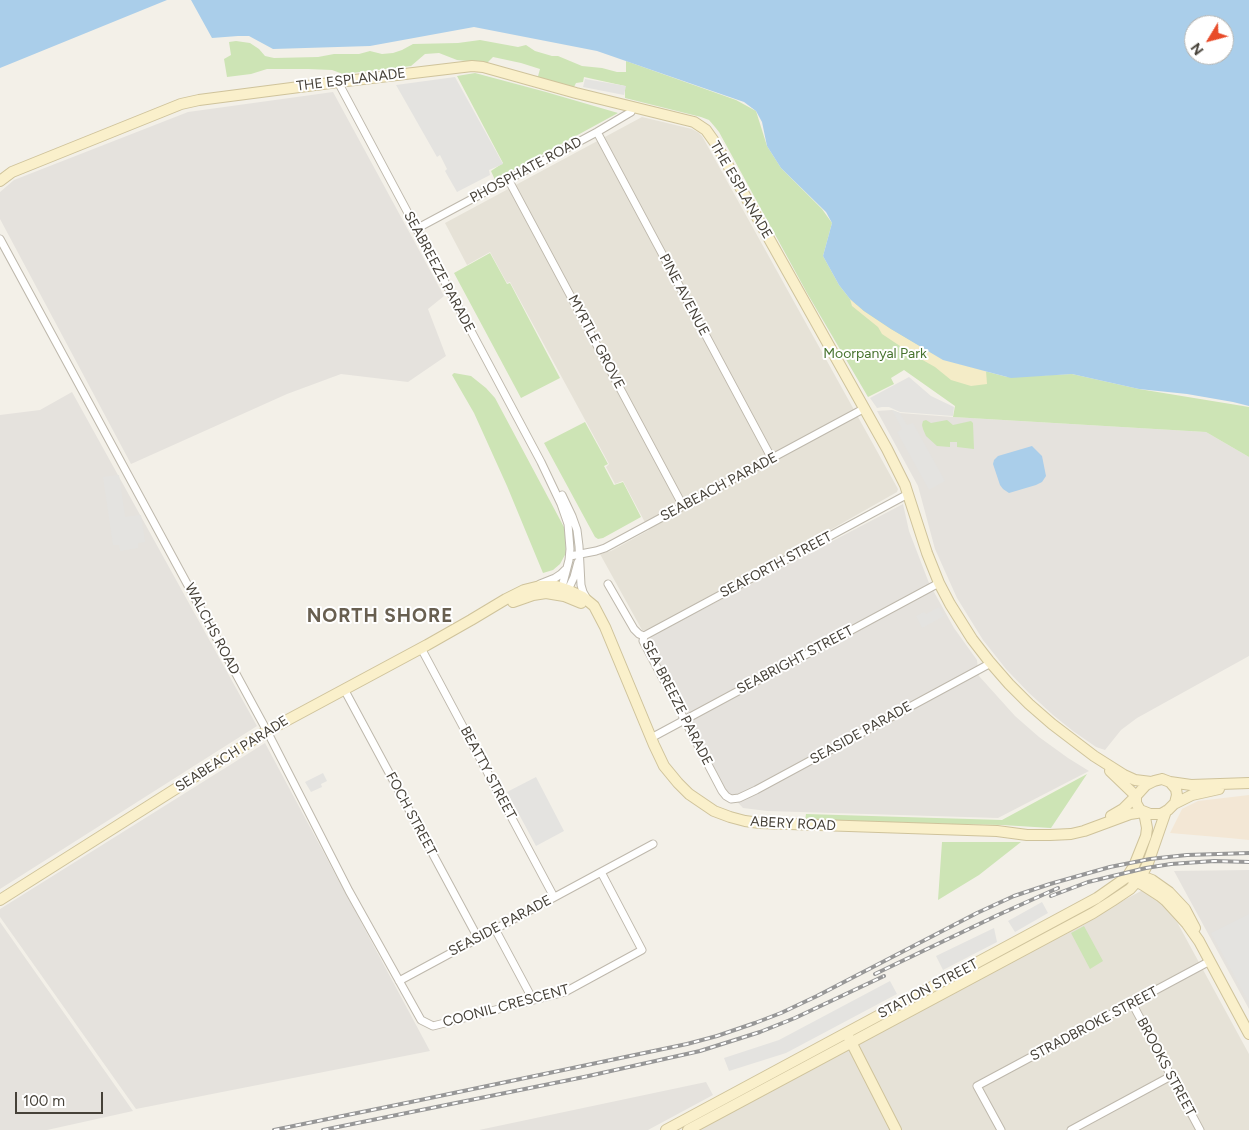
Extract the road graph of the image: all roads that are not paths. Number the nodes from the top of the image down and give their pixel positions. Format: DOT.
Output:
graph roads {
  1 [pos="338,82"];
  2 [pos="633,107"];
  3 [pos="597,132"];
  4 [pos="508,179"];
  5 [pos="0,181"];
  6 [pos="416,229"];
  7 [pos="0,239"];
  8 [pos="865,408"];
  9 [pos="772,459"];
  10 [pos="541,462"];
  11 [pos="908,494"];
  12 [pos="684,506"];
  13 [pos="580,554"];
  14 [pos="570,556"];
  15 [pos="568,566"];
  16 [pos="939,583"];
  17 [pos="608,584"];
  18 [pos="528,588"];
  19 [pos="564,591"];
  20 [pos="588,600"];
  21 [pos="471,620"];
  22 [pos="605,627"];
  23 [pos="644,636"];
  24 [pos="421,648"];
  25 [pos="991,663"];
  26 [pos="344,689"];
  27 [pos="685,719"];
  28 [pos="267,732"];
  29 [pos="651,738"];
  30 [pos="1100,761"];
  31 [pos="1151,782"];
  32 [pos="1170,782"];
  33 [pos="1244,784"];
  34 [pos="1136,797"];
  35 [pos="729,798"];
  36 [pos="1170,808"];
  37 [pos="1143,812"];
  38 [pos="997,831"];
  39 [pos="653,844"];
  40 [pos="601,872"];
  41 [pos="1126,877"];
  42 [pos="1139,879"];
  43 [pos="554,897"];
  44 [pos="0,900"];
  45 [pos="495,929"];
  46 [pos="478,938"];
  47 [pos="1210,961"];
  48 [pos="399,980"];
  49 [pos="533,1000"];
  50 [pos="1132,1003"];
  51 [pos="421,1020"];
  52 [pos="1249,1034"];
  53 [pos="848,1038"];
  54 [pos="1171,1076"];
  55 [pos="666,1130"];
  56 [pos="688,1130"];
  57 [pos="896,1130"];
  58 [pos="1001,1130"];
  59 [pos="1071,1130"];
  60 [pos="1200,1130"];
  1 -- 2 [label="main road, THE ESPLANADE"];
  1 -- 5 [label="main road, THE ESPLANADE"];
  1 -- 6 [label="street, SEABREEZE PARADE"];
  2 -- 3 [label="street, PHOSPHATE ROAD"];
  2 -- 8 [label="main road, THE ESPLANADE"];
  3 -- 4 [label="street, PHOSPHATE ROAD"];
  3 -- 9 [label="street, PINE AVENUE"];
  4 -- 6 [label="street, PHOSPHATE ROAD"];
  4 -- 12 [label="street, MYRTLE GROVE"];
  6 -- 10 [label="street, SEABREEZE PARADE"];
  7 -- 28 [label="street, WALCHS ROAD"];
  8 -- 9 [label="street, SEABEACH PARADE"];
  8 -- 11 [label="main road, THE ESPLANADE"];
  9 -- 12 [label="street, SEABEACH PARADE"];
  10 -- 13 [label="street, SEABREEZE PARADE"];
  10 -- 14 [label="street, SEABREEZE PARADE"];
  11 -- 16 [label="main road, THE ESPLANADE"];
  11 -- 23 [label="street, SEAFORTH STREET"];
  12 -- 13 [label="street, SEABEACH PARADE"];
  13 -- 14 [label="street, SEABEACH PARADE"];
  13 -- 19 [label="street, SEABREEZE PARADE"];
  13 -- 20 [label="street, SEABREEZE PARADE"];
  14 -- 15 [label="street, SEABREEZE PARADE"];
  15 -- 18 [label="street"];
  15 -- 19 [label="street, SEABREEZE PARADE"];
  16 -- 25 [label="main road, THE ESPLANADE"];
  16 -- 27 [label="street, SEABRIGHT STREET"];
  17 -- 23 [label="street, SEA BREEZE PARADE"];
  18 -- 19 [label="main road, SEABEACH PARADE"];
  18 -- 21 [label="main road, SEABEACH PARADE"];
  19 -- 20 [label="main road, ABERY ROAD"];
  19 -- 21 [label="main road, SEABEACH PARADE"];
  19 -- 22 [label="main road, SEABEACH PARADE"];
  20 -- 22 [label="main road, ABERY ROAD"];
  21 -- 24 [label="main road, SEABEACH PARADE"];
  22 -- 29 [label="main road, ABERY ROAD"];
  23 -- 27 [label="street, SEA BREEZE PARADE"];
  24 -- 26 [label="main road, SEABEACH PARADE"];
  24 -- 43 [label="street, BEATTY STREET"];
  25 -- 30 [label="main road, THE ESPLANADE"];
  25 -- 35 [label="street, SEASIDE PARADE"];
  26 -- 28 [label="main road, SEABEACH PARADE"];
  26 -- 46 [label="street, FOCH STREET"];
  27 -- 29 [label="street, SEABRIGHT STREET"];
  27 -- 35 [label="street, SEA BREEZE PARADE"];
  28 -- 44 [label="main road, SEABEACH PARADE"];
  28 -- 48 [label="street, WALCHS ROAD"];
  29 -- 38 [label="main road, ABERY ROAD"];
  30 -- 31 [label="main road, THE ESPLANADE"];
  30 -- 34 [label="main road, THE ESPLANADE"];
  31 -- 32 [label="main road"];
  31 -- 34 [label="main road"];
  32 -- 33 [label="main road"];
  32 -- 36 [label="main road"];
  33 -- 36 [label="main road"];
  34 -- 37 [label="main road"];
  34 -- 38 [label="main road, ABERY ROAD"];
  36 -- 37 [label="main road"];
  36 -- 42 [label="main road, STATION STREET"];
  37 -- 38 [label="main road, ABERY ROAD"];
  37 -- 41 [label="main road, STATION STREET"];
  39 -- 40 [label="street, SEASIDE PARADE"];
  40 -- 43 [label="street, SEASIDE PARADE"];
  40 -- 49 [label="street, COONIL CRESCENT"];
  41 -- 42 [label="main road"];
  41 -- 53 [label="main road, STATION STREET"];
  42 -- 47 [label="main road"];
  42 -- 53 [label="main road, STATION STREET"];
  43 -- 45 [label="street, SEASIDE PARADE"];
  45 -- 46 [label="street, SEASIDE PARADE"];
  45 -- 49 [label="street"];
  46 -- 48 [label="street, SEASIDE PARADE"];
  47 -- 50 [label="street, STRADBROKE STREET"];
  47 -- 52 [label="main road"];
  48 -- 51 [label="street, WALCHS ROAD"];
  49 -- 51 [label="street, COONIL CRESCENT"];
  50 -- 54 [label="street, BROOKS STREET"];
  50 -- 58 [label="street, STRADBROKE STREET"];
  53 -- 55 [label="main road, STATION STREET"];
  53 -- 56 [label="main road, STATION STREET"];
  53 -- 57 [label="main road"];
  54 -- 59 [label="street"];
  54 -- 60 [label="street, BROOKS STREET"];
}
